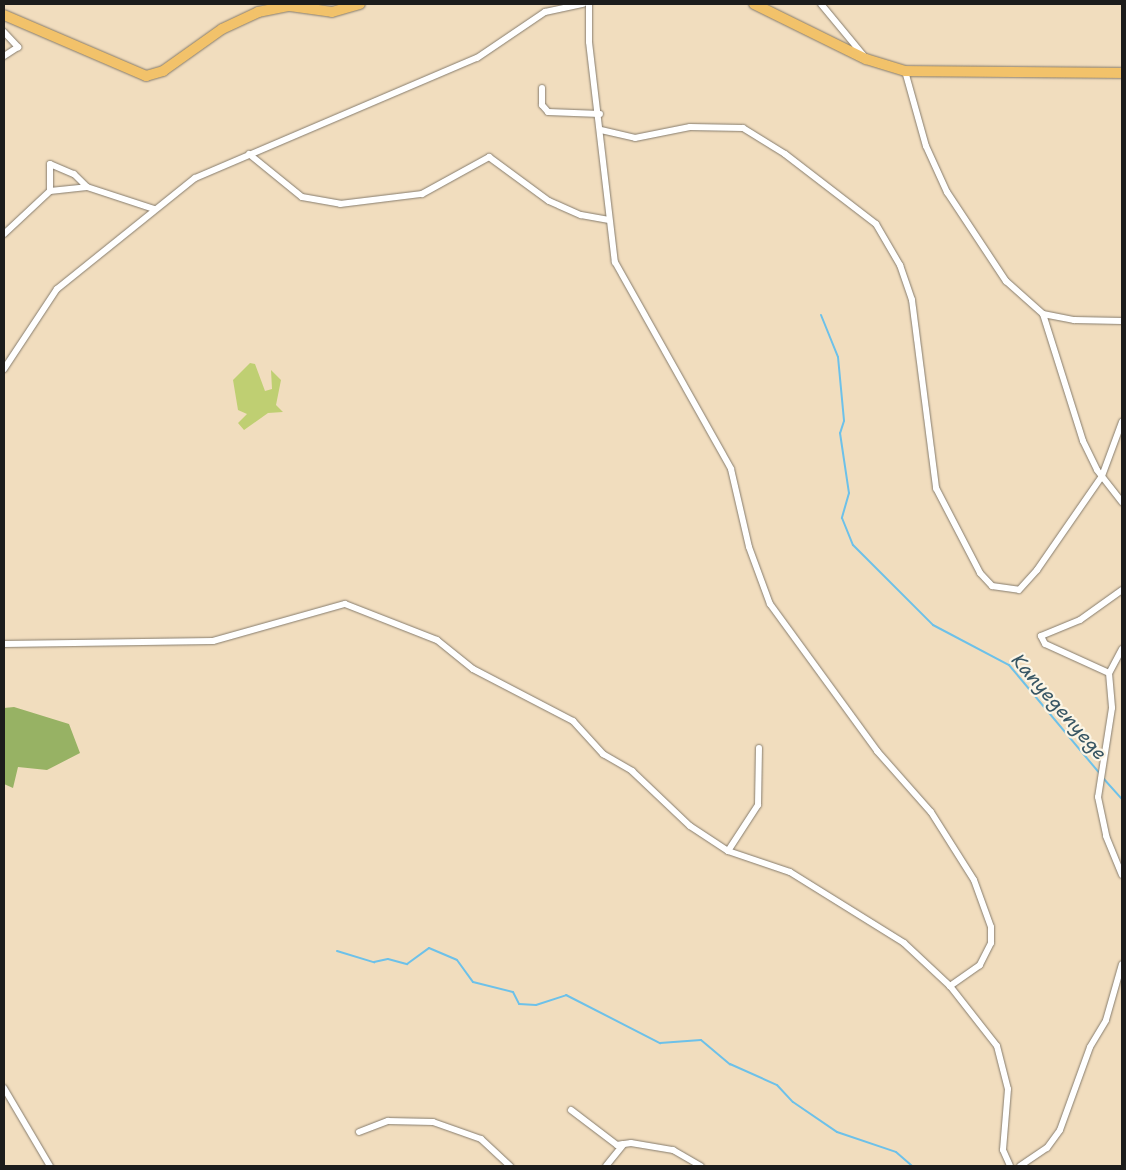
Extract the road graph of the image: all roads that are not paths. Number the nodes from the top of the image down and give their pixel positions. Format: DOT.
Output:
graph roads {
  1 [pos="360,4"];
  2 [pos="582,4"];
  3 [pos="589,4"];
  4 [pos="754,4"];
  5 [pos="821,4"];
  6 [pos="4,15"];
  7 [pos="4,32"];
  8 [pos="4,56"];
  9 [pos="866,59"];
  10 [pos="905,71"];
  11 [pos="1122,73"];
  12 [pos="542,88"];
  13 [pos="600,114"];
  14 [pos="601,130"];
  15 [pos="249,154"];
  16 [pos="87,187"];
  17 [pos="50,191"];
  18 [pos="154,209"];
  19 [pos="608,220"];
  20 [pos="4,234"];
  21 [pos="1043,314"];
  22 [pos="1122,321"];
  23 [pos="4,369"];
  24 [pos="1122,422"];
  25 [pos="1102,476"];
  26 [pos="1122,502"];
  27 [pos="1122,590"];
  28 [pos="4,644"];
  29 [pos="1122,649"];
  30 [pos="1109,673"];
  31 [pos="759,748"];
  32 [pos="728,851"];
  33 [pos="1122,874"];
  34 [pos="1122,964"];
  35 [pos="950,986"];
  36 [pos="4,1088"];
  37 [pos="571,1110"];
  38 [pos="359,1132"];
  39 [pos="624,1144"];
  40 [pos="50,1166"];
  41 [pos="510,1166"];
  42 [pos="606,1166"];
  43 [pos="701,1166"];
  44 [pos="1010,1166"];
  45 [pos="1020,1166"];
  1 -- 6 [label="highway"];
  2 -- 15 [label="street"];
  3 -- 13 [label="street"];
  4 -- 9 [label="highway"];
  5 -- 9 [label="street"];
  7 -- 8 [label="street"];
  9 -- 10 [label="highway"];
  10 -- 11 [label="highway"];
  10 -- 21 [label="street"];
  12 -- 13 [label="street"];
  13 -- 14 [label="street"];
  14 -- 19 [label="street"];
  14 -- 25 [label="street"];
  15 -- 18 [label="street"];
  15 -- 19 [label="street"];
  16 -- 17 [label="street"];
  16 -- 17 [label="street"];
  16 -- 18 [label="street"];
  17 -- 20 [label="street"];
  18 -- 23 [label="street"];
  19 -- 35 [label="street"];
  21 -- 22 [label="street"];
  21 -- 25 [label="street"];
  24 -- 25 [label="street"];
  25 -- 26 [label="street"];
  27 -- 30 [label="street"];
  28 -- 32 [label="street"];
  29 -- 30 [label="street"];
  30 -- 33 [label="street"];
  31 -- 32 [label="street"];
  32 -- 35 [label="street"];
  34 -- 45 [label="street"];
  35 -- 44 [label="street"];
  36 -- 40 [label="street"];
  37 -- 39 [label="street"];
  38 -- 41 [label="street"];
  39 -- 42 [label="street"];
  39 -- 43 [label="street"];
}
